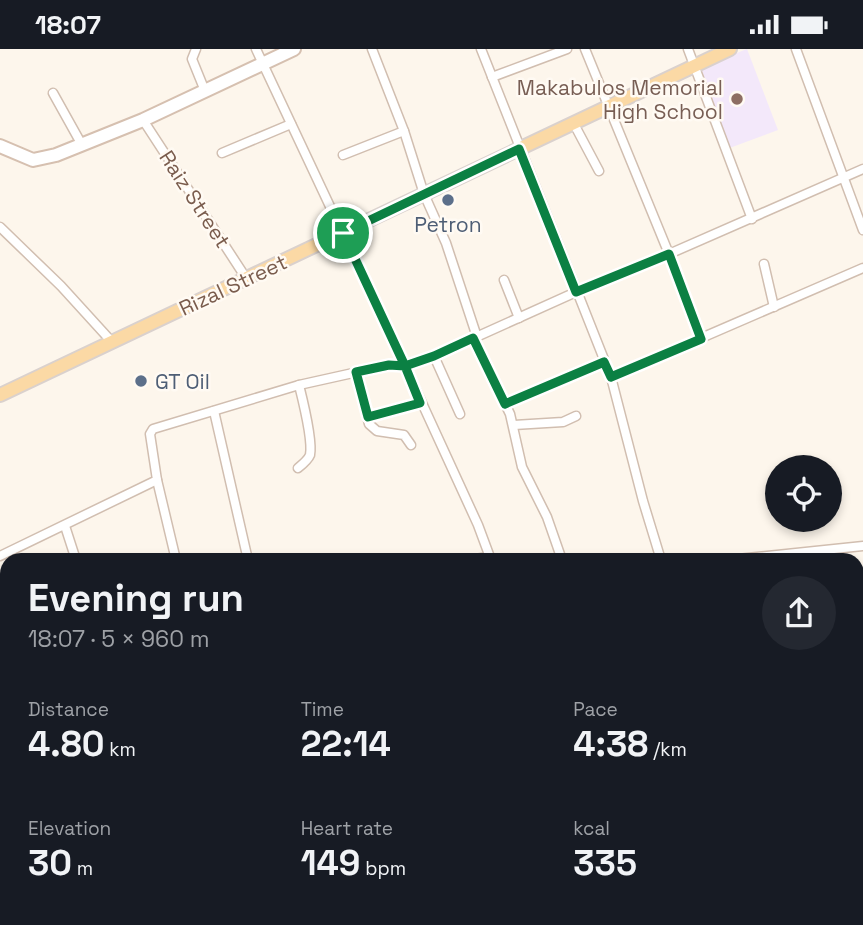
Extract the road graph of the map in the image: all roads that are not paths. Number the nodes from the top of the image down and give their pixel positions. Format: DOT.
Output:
graph roads {
  1 [pos="196,49"];
  2 [pos="256,49"];
  3 [pos="293,49"];
  4 [pos="372,49"];
  5 [pos="481,49"];
  6 [pos="567,49"];
  7 [pos="585,49"];
  8 [pos="688,49"];
  9 [pos="730,49"];
  10 [pos="796,49"];
  11 [pos="262,63"];
  12 [pos="695,66"];
  13 [pos="492,77"];
  14 [pos="205,91"];
  15 [pos="53,93"];
  16 [pos="608,107"];
  17 [pos="143,120"];
  18 [pos="291,124"];
  19 [pos="575,124"];
  20 [pos="404,131"];
  21 [pos="82,145"];
  22 [pos="0,146"];
  23 [pos="519,149"];
  24 [pos="222,153"];
  25 [pos="343,155"];
  26 [pos="863,169"];
  27 [pos="599,171"];
  28 [pos="843,178"];
  29 [pos="424,194"];
  30 [pos="752,219"];
  31 [pos="0,227"];
  32 [pos="863,230"];
  33 [pos="343,233"];
  34 [pos="669,254"];
  35 [pos="764,264"];
  36 [pos="863,268"];
  37 [pos="246,278"];
  38 [pos="503,280"];
  39 [pos="576,292"];
  40 [pos="774,307"];
  41 [pos="519,318"];
  42 [pos="475,337"];
  43 [pos="701,339"];
  44 [pos="112,342"];
  45 [pos="434,356"];
  46 [pos="604,362"];
  47 [pos="405,366"];
  48 [pos="356,372"];
  49 [pos="611,377"];
  50 [pos="299,385"];
  51 [pos="0,395"];
  52 [pos="420,403"];
  53 [pos="505,404"];
  54 [pos="214,411"];
  55 [pos="460,414"];
  56 [pos="576,416"];
  57 [pos="368,417"];
  58 [pos="514,425"];
  59 [pos="411,445"];
  60 [pos="298,468"];
  61 [pos="157,480"];
  62 [pos="65,526"];
  63 [pos="863,546"];
  64 [pos="6,553"];
  65 [pos="74,553"];
  66 [pos="174,553"];
  67 [pos="246,553"];
  68 [pos="488,553"];
  69 [pos="560,553"];
  70 [pos="659,553"];
  71 [pos="796,553"];
  1 -- 14 [label="street"];
  2 -- 11 [label="street"];
  3 -- 11 [label="main road"];
  4 -- 20 [label="street"];
  5 -- 13 [label="street"];
  6 -- 13 [label="street"];
  7 -- 16 [label="street"];
  8 -- 12 [label="street"];
  9 -- 12 [label="main road, Rizal Street"];
  10 -- 28 [label="street"];
  11 -- 14 [label="main road"];
  11 -- 18 [label="street"];
  12 -- 16 [label="main road, Rizal Street"];
  12 -- 30 [label="street"];
  13 -- 23 [label="street"];
  14 -- 17 [label="main road"];
  15 -- 21 [label="street"];
  16 -- 19 [label="main road, Rizal Street"];
  16 -- 34 [label="street"];
  17 -- 21 [label="main road"];
  17 -- 37 [label="street, Raiz Street"];
  18 -- 24 [label="street"];
  18 -- 33 [label="street"];
  19 -- 23 [label="main road, Rizal Street"];
  19 -- 27 [label="street"];
  20 -- 25 [label="street"];
  20 -- 29 [label="street"];
  21 -- 22 [label="main road"];
  23 -- 29 [label="main road, Rizal Street"];
  23 -- 39 [label="street"];
  26 -- 28 [label="street"];
  28 -- 30 [label="street"];
  28 -- 32 [label="street"];
  29 -- 33 [label="main road, Rizal Street"];
  29 -- 42 [label="street"];
  30 -- 34 [label="street"];
  31 -- 44 [label="street"];
  33 -- 37 [label="main road, Rizal Street"];
  33 -- 47 [label="street"];
  34 -- 39 [label="street"];
  34 -- 43 [label="street"];
  35 -- 40 [label="street"];
  36 -- 40 [label="street"];
  37 -- 44 [label="main road, Rizal Street"];
  38 -- 41 [label="street"];
  39 -- 41 [label="street"];
  39 -- 46 [label="street"];
  40 -- 43 [label="street"];
  41 -- 42 [label="street"];
  42 -- 45 [label="street"];
  42 -- 53 [label="street"];
  43 -- 49 [label="street"];
  44 -- 51 [label="main road, Rizal Street"];
  45 -- 47 [label="street"];
  45 -- 55 [label="street"];
  46 -- 49 [label="street"];
  46 -- 53 [label="street"];
  47 -- 48 [label="street"];
  47 -- 52 [label="street"];
  48 -- 50 [label="street"];
  48 -- 57 [label="street"];
  49 -- 70 [label="street"];
  50 -- 54 [label="street"];
  50 -- 60 [label="street"];
  52 -- 57 [label="street"];
  52 -- 68 [label="street"];
  53 -- 58 [label="street"];
  54 -- 61 [label="street"];
  54 -- 67 [label="street"];
  56 -- 58 [label="street"];
  57 -- 59 [label="street"];
  58 -- 69 [label="street"];
  61 -- 62 [label="street"];
  61 -- 66 [label="street"];
  62 -- 64 [label="street"];
  62 -- 65 [label="street"];
  63 -- 71 [label="street"];
}
